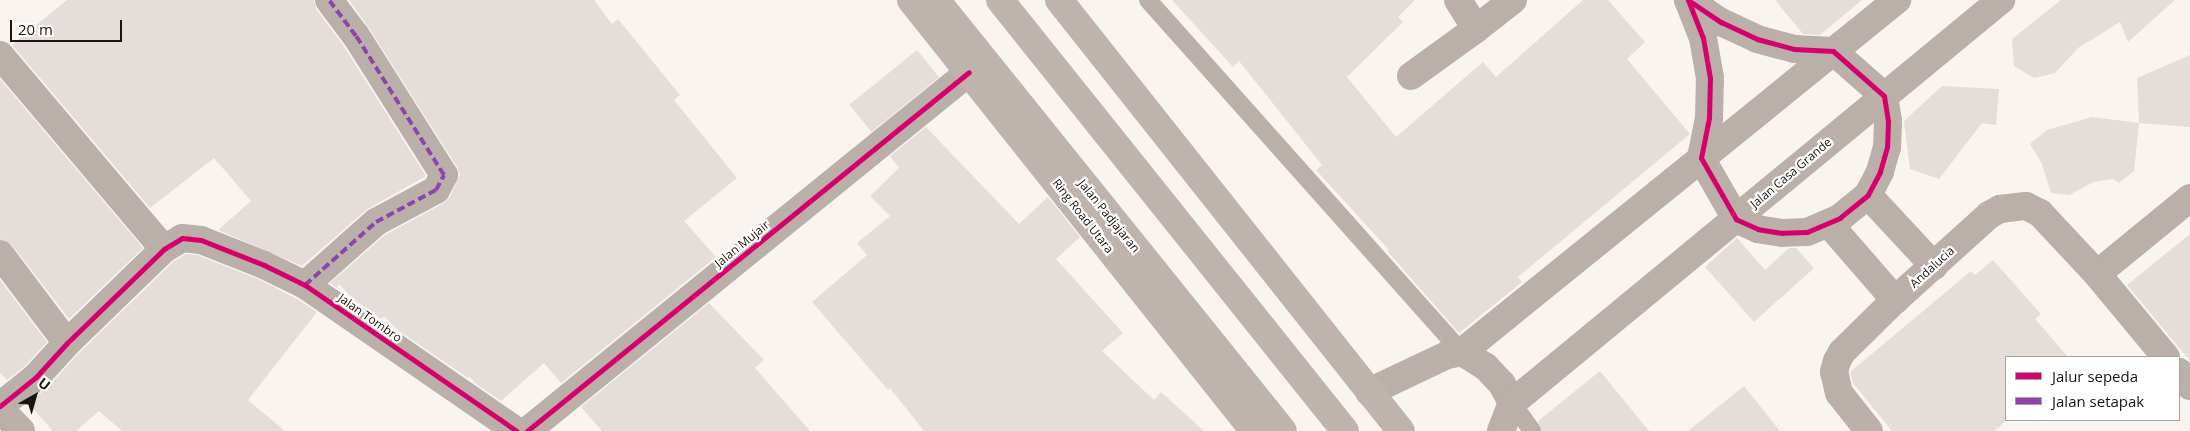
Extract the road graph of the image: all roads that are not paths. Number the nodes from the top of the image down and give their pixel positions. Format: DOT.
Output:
graph roads {
  1 [pos="329,0"];
  2 [pos="912,0"];
  3 [pos="936,0"];
  4 [pos="1000,0"];
  5 [pos="1059,0"];
  6 [pos="1148,0"];
  7 [pos="1458,0"];
  8 [pos="1513,0"];
  9 [pos="1688,0"];
  10 [pos="1897,0"];
  11 [pos="2001,0"];
  12 [pos="1476,29"];
  13 [pos="1834,51"];
  14 [pos="0,54"];
  15 [pos="969,72"];
  16 [pos="1411,76"];
  17 [pos="1884,96"];
  18 [pos="1701,158"];
  19 [pos="1868,195"];
  20 [pos="2190,198"];
  21 [pos="1736,219"];
  22 [pos="1829,224"];
  23 [pos="1118,243"];
  24 [pos="164,249"];
  25 [pos="0,254"];
  26 [pos="1265,261"];
  27 [pos="1934,266"];
  28 [pos="2097,274"];
  29 [pos="305,285"];
  30 [pos="1231,288"];
  31 [pos="1895,300"];
  32 [pos="67,343"];
  33 [pos="1462,352"];
  34 [pos="2165,356"];
  35 [pos="2180,373"];
  36 [pos="2190,386"];
  37 [pos="1369,392"];
  38 [pos="1512,403"];
  39 [pos="0,408"];
  40 [pos="21,431"];
  41 [pos="517,431"];
  42 [pos="528,431"];
  43 [pos="1254,431"];
  44 [pos="1284,431"];
  45 [pos="1346,431"];
  46 [pos="1402,431"];
  47 [pos="1501,431"];
  48 [pos="1532,431"];
  49 [pos="1869,431"];
  1 -- 29 [label="street"];
  2 -- 15 [label="highway, Ring Road Utara"];
  3 -- 23 [label="highway, Jalan Padjajaran"];
  4 -- 30 [label="highway"];
  5 -- 26 [label="highway"];
  6 -- 33 [label="lane"];
  7 -- 12 [label="street"];
  8 -- 12 [label="street"];
  9 -- 13 [label="street"];
  9 -- 18 [label="street"];
  10 -- 13 [label="street"];
  11 -- 17 [label="street, Jalan Casa Grande"];
  12 -- 16 [label="street"];
  13 -- 17 [label="street"];
  13 -- 18 [label="street"];
  14 -- 24 [label="street"];
  15 -- 23 [label="highway, Ring Road Utara"];
  15 -- 42 [label="street, Jalan Mujair"];
  17 -- 19 [label="street"];
  17 -- 21 [label="street, Jalan Casa Grande"];
  18 -- 21 [label="street"];
  18 -- 33 [label="street"];
  19 -- 22 [label="street"];
  19 -- 27 [label="street"];
  20 -- 28 [label="street"];
  21 -- 22 [label="street"];
  21 -- 38 [label="street, Jalan Casa Grande"];
  22 -- 31 [label="street"];
  23 -- 43 [label="highway, Ring Road Utara"];
  23 -- 44 [label="highway, Jalan Padjajaran"];
  24 -- 29 [label="street, Jalan Tombro"];
  24 -- 32 [label="street"];
  25 -- 32 [label="street"];
  26 -- 30 [label="highway"];
  26 -- 37 [label="highway"];
  27 -- 28 [label="street, Andalucia"];
  27 -- 31 [label="street, Andalucia"];
  28 -- 34 [label="street, Andalucia"];
  29 -- 41 [label="street, Jalan Tombro"];
  30 -- 45 [label="highway"];
  31 -- 49 [label="street, Andalucia"];
  32 -- 39 [label="street"];
  33 -- 37 [label="street"];
  33 -- 38 [label="street"];
  35 -- 36 [label="street"];
  37 -- 46 [label="highway"];
  38 -- 47 [label="street, Jalan Casa Grande"];
  38 -- 48 [label="lane"];
  39 -- 40 [label="street"];
}
